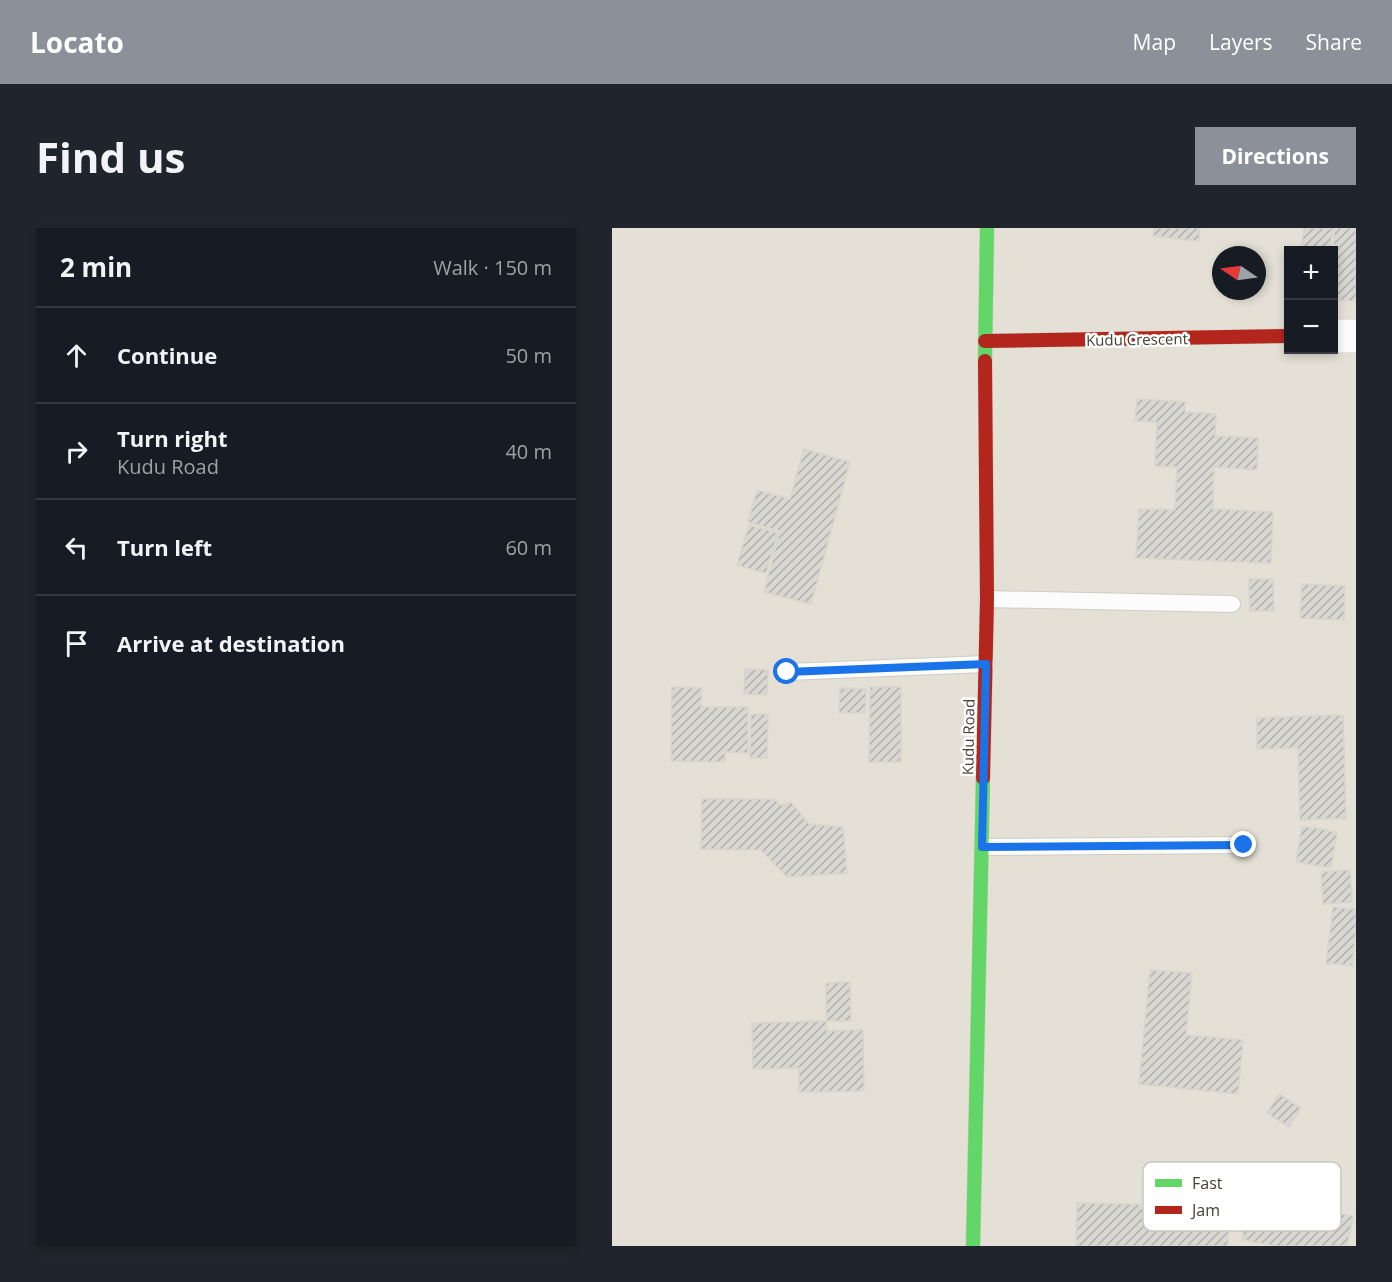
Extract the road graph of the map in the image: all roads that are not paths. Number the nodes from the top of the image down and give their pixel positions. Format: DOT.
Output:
graph roads {
  1 [pos="987,228"];
  2 [pos="1284,336"];
  3 [pos="1338,336"];
  4 [pos="1356,336"];
  5 [pos="985,340"];
  6 [pos="987,599"];
  7 [pos="1232,604"];
  8 [pos="986,664"];
  9 [pos="787,672"];
  10 [pos="1244,845"];
  11 [pos="982,847"];
  12 [pos="973,1246"];
  1 -- 5 [label="street, Kudu Road"];
  2 -- 5 [label="street, Kudu Crescent"];
  3 -- 4 [label="street"];
  5 -- 6 [label="street, Kudu Road"];
  6 -- 7 [label="lane"];
  6 -- 8 [label="street, Kudu Road"];
  8 -- 9 [label="lane"];
  8 -- 11 [label="street, Kudu Road"];
  10 -- 11 [label="lane"];
  11 -- 12 [label="street, Kudu Road"];
}
